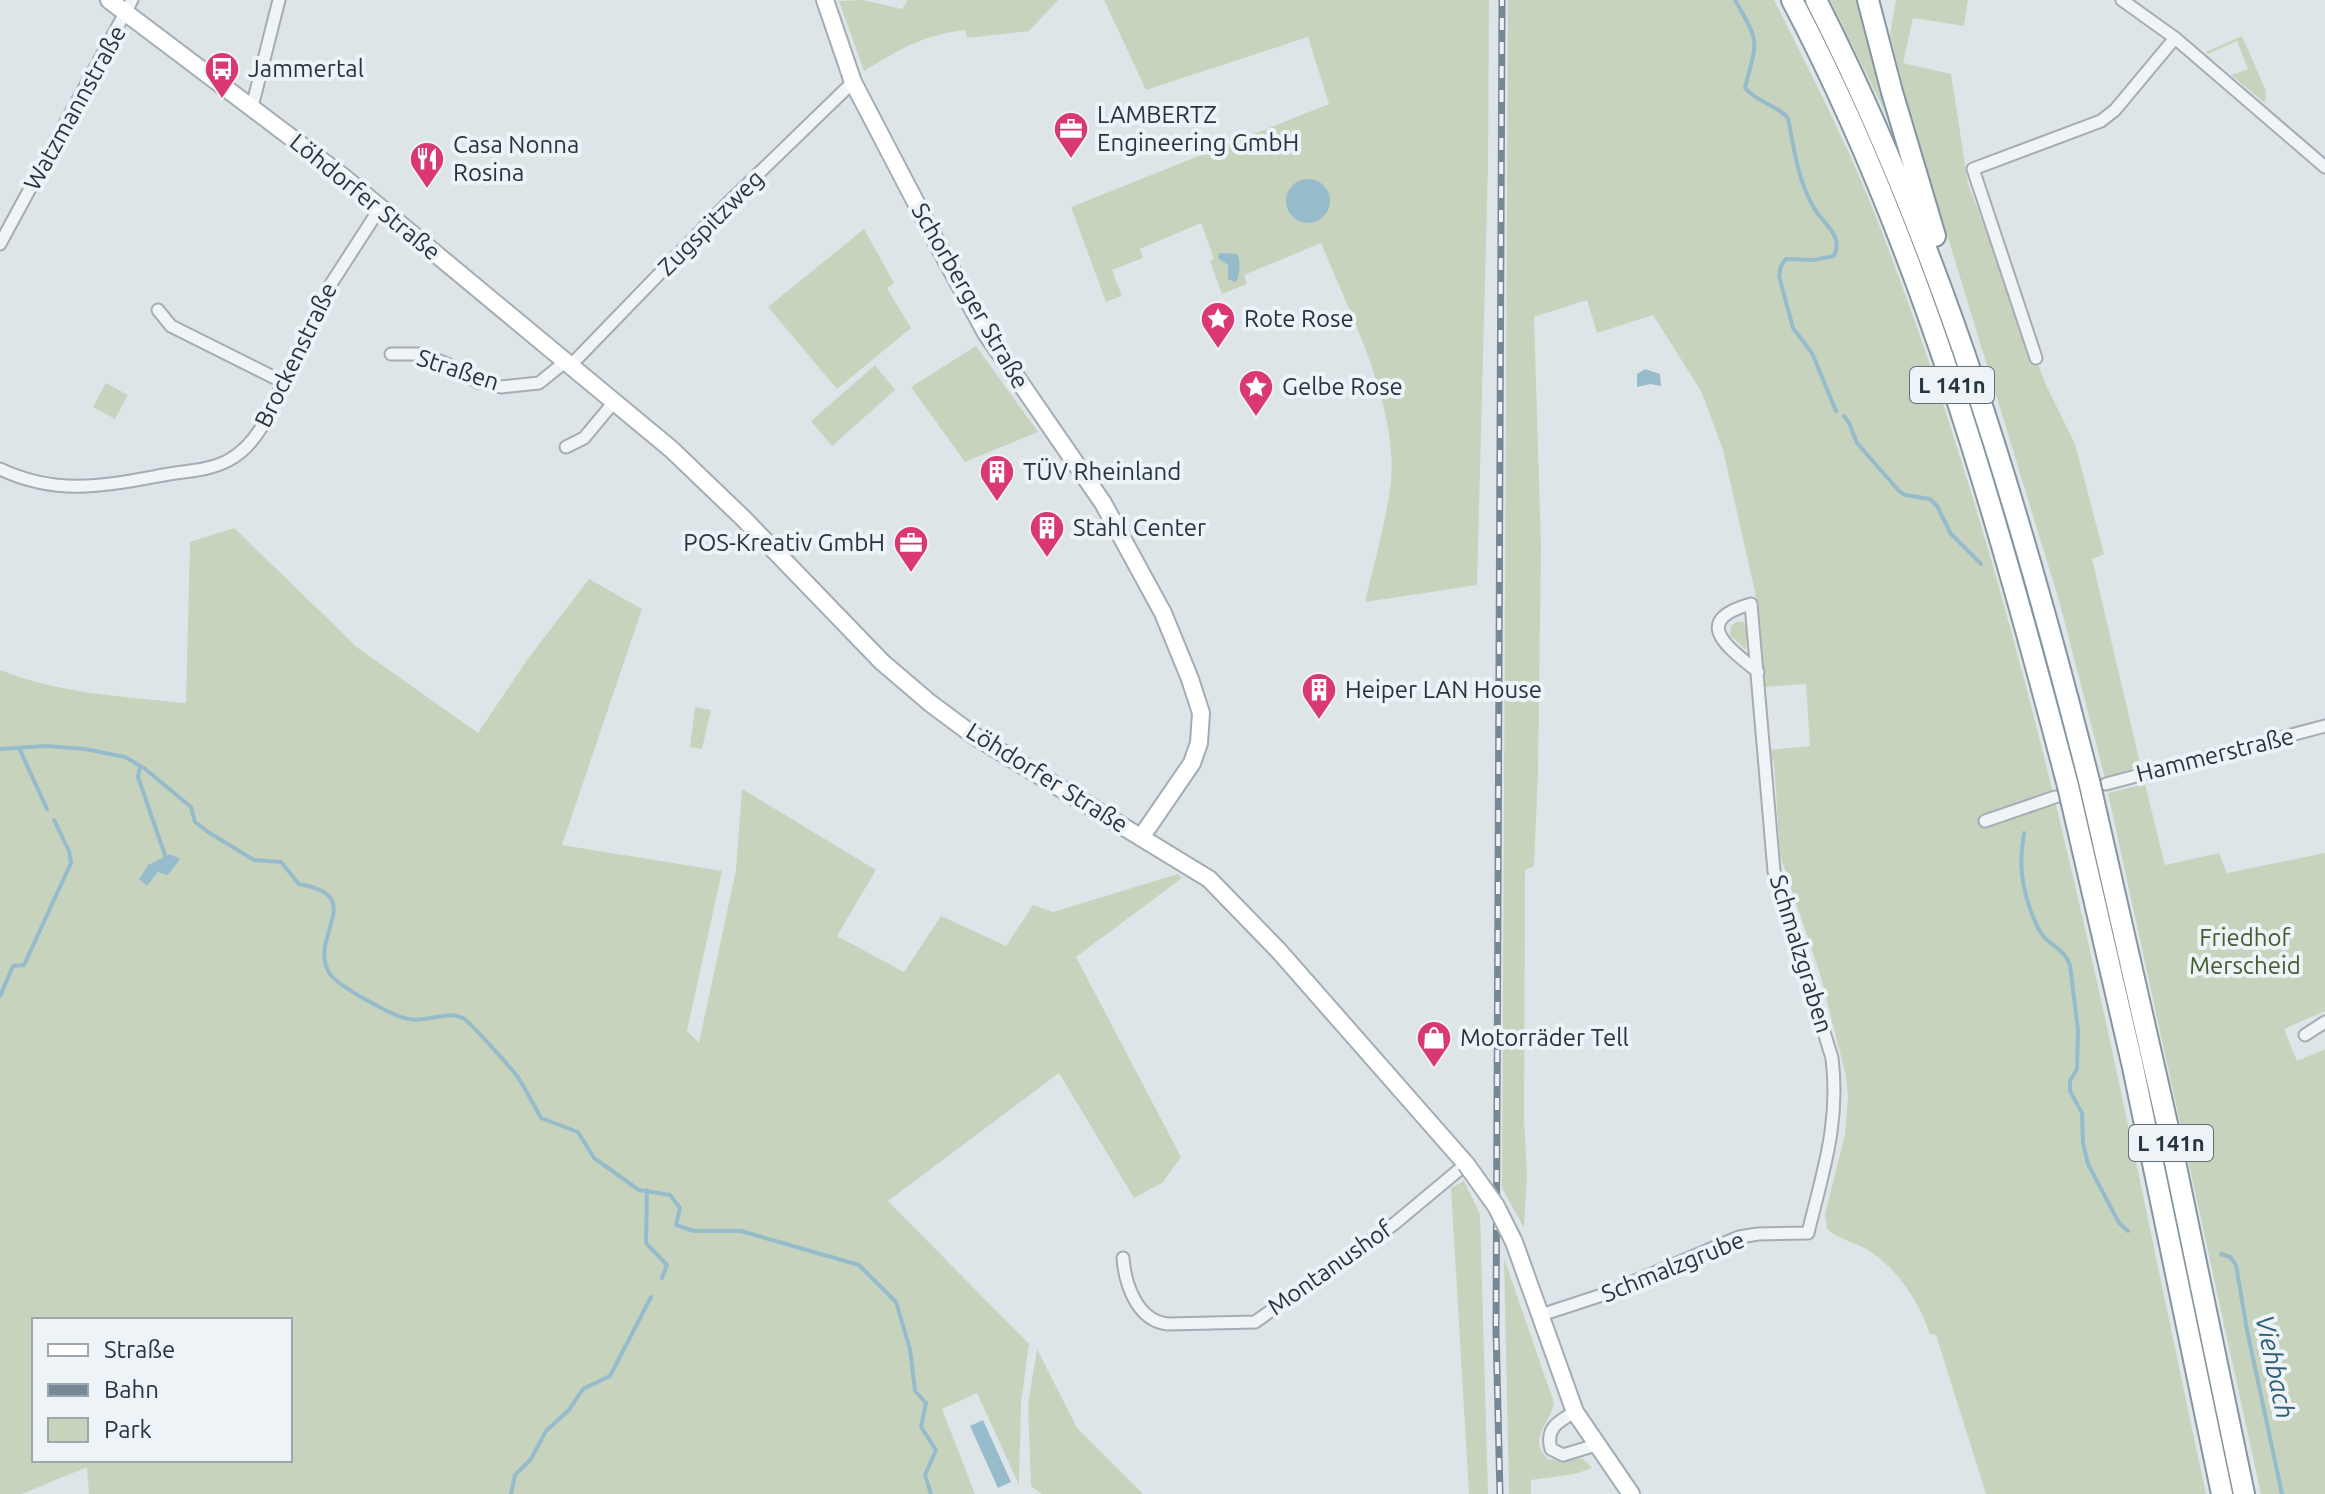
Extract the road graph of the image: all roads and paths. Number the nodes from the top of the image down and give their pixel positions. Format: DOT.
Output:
graph roads {
  1 [pos="109,0"];
  2 [pos="279,0"];
  3 [pos="825,0"];
  4 [pos="1792,0"];
  5 [pos="1816,0"];
  6 [pos="1868,0"];
  7 [pos="2122,0"];
  8 [pos="129,6"];
  9 [pos="2175,38"];
  10 [pos="853,82"];
  11 [pos="252,107"];
  12 [pos="2325,167"];
  13 [pos="380,208"];
  14 [pos="0,244"];
  15 [pos="1950,309"];
  16 [pos="158,310"];
  17 [pos="391,354"];
  18 [pos="2036,358"];
  19 [pos="568,364"];
  20 [pos="283,382"];
  21 [pos="614,402"];
  22 [pos="566,447"];
  23 [pos="0,469"];
  24 [pos="1758,672"];
  25 [pos="2325,726"];
  26 [pos="2096,786"];
  27 [pos="2065,794"];
  28 [pos="1985,821"];
  29 [pos="1142,836"];
  30 [pos="2325,1022"];
  31 [pos="2305,1035"];
  32 [pos="1466,1164"];
  33 [pos="1808,1233"];
  34 [pos="1123,1258"];
  35 [pos="1541,1315"];
  36 [pos="1575,1412"];
  37 [pos="1596,1445"];
  38 [pos="1631,1494"];
  39 [pos="2222,1494"];
  40 [pos="2244,1494"];
  1 -- 8 [label="main road, Löhdorfer Straße"];
  2 -- 11 [label="street"];
  3 -- 10 [label="main road, Schorberger Straße"];
  4 -- 27 [label="highway, L 141n"];
  5 -- 15 [label="highway, L 141n"];
  6 -- 15 [label="highway"];
  7 -- 9 [label="street"];
  8 -- 11 [label="main road, Löhdorfer Straße"];
  8 -- 14 [label="street, Watzmannstraße"];
  9 -- 12 [label="street"];
  9 -- 18 [label="street"];
  10 -- 19 [label="street, Zugspitzweg"];
  10 -- 29 [label="main road, Schorberger Straße"];
  11 -- 13 [label="main road, Löhdorfer Straße"];
  13 -- 19 [label="main road, Löhdorfer Straße"];
  13 -- 20 [label="street, Brockenstraße"];
  15 -- 26 [label="highway, L 141n"];
  16 -- 20 [label="street"];
  17 -- 19 [label="street, Straßen"];
  19 -- 21 [label="main road, Löhdorfer Straße"];
  20 -- 23 [label="street, Brockenstraße"];
  21 -- 22 [label="street"];
  21 -- 29 [label="main road, Löhdorfer Straße"];
  24 -- 24 [label="street, Schmalzgraben"];
  24 -- 33 [label="street, Schmalzgraben"];
  25 -- 26 [label="street, Hammerstraße"];
  26 -- 40 [label="highway, L 141n"];
  27 -- 28 [label="street"];
  27 -- 39 [label="highway, L 141n"];
  29 -- 32 [label="main road, Löhdorfer Straße"];
  30 -- 31 [label="street"];
  32 -- 34 [label="street, Montanushof"];
  32 -- 35 [label="main road, Löhdorfer Straße, bridge"];
  33 -- 35 [label="street, Schmalzgrube"];
  35 -- 36 [label="main road, Löhdorfer Straße"];
  36 -- 37 [label="main road, Löhdorfer Straße"];
  36 -- 37 [label="street"];
  37 -- 38 [label="main road, Löhdorfer Straße"];
}
